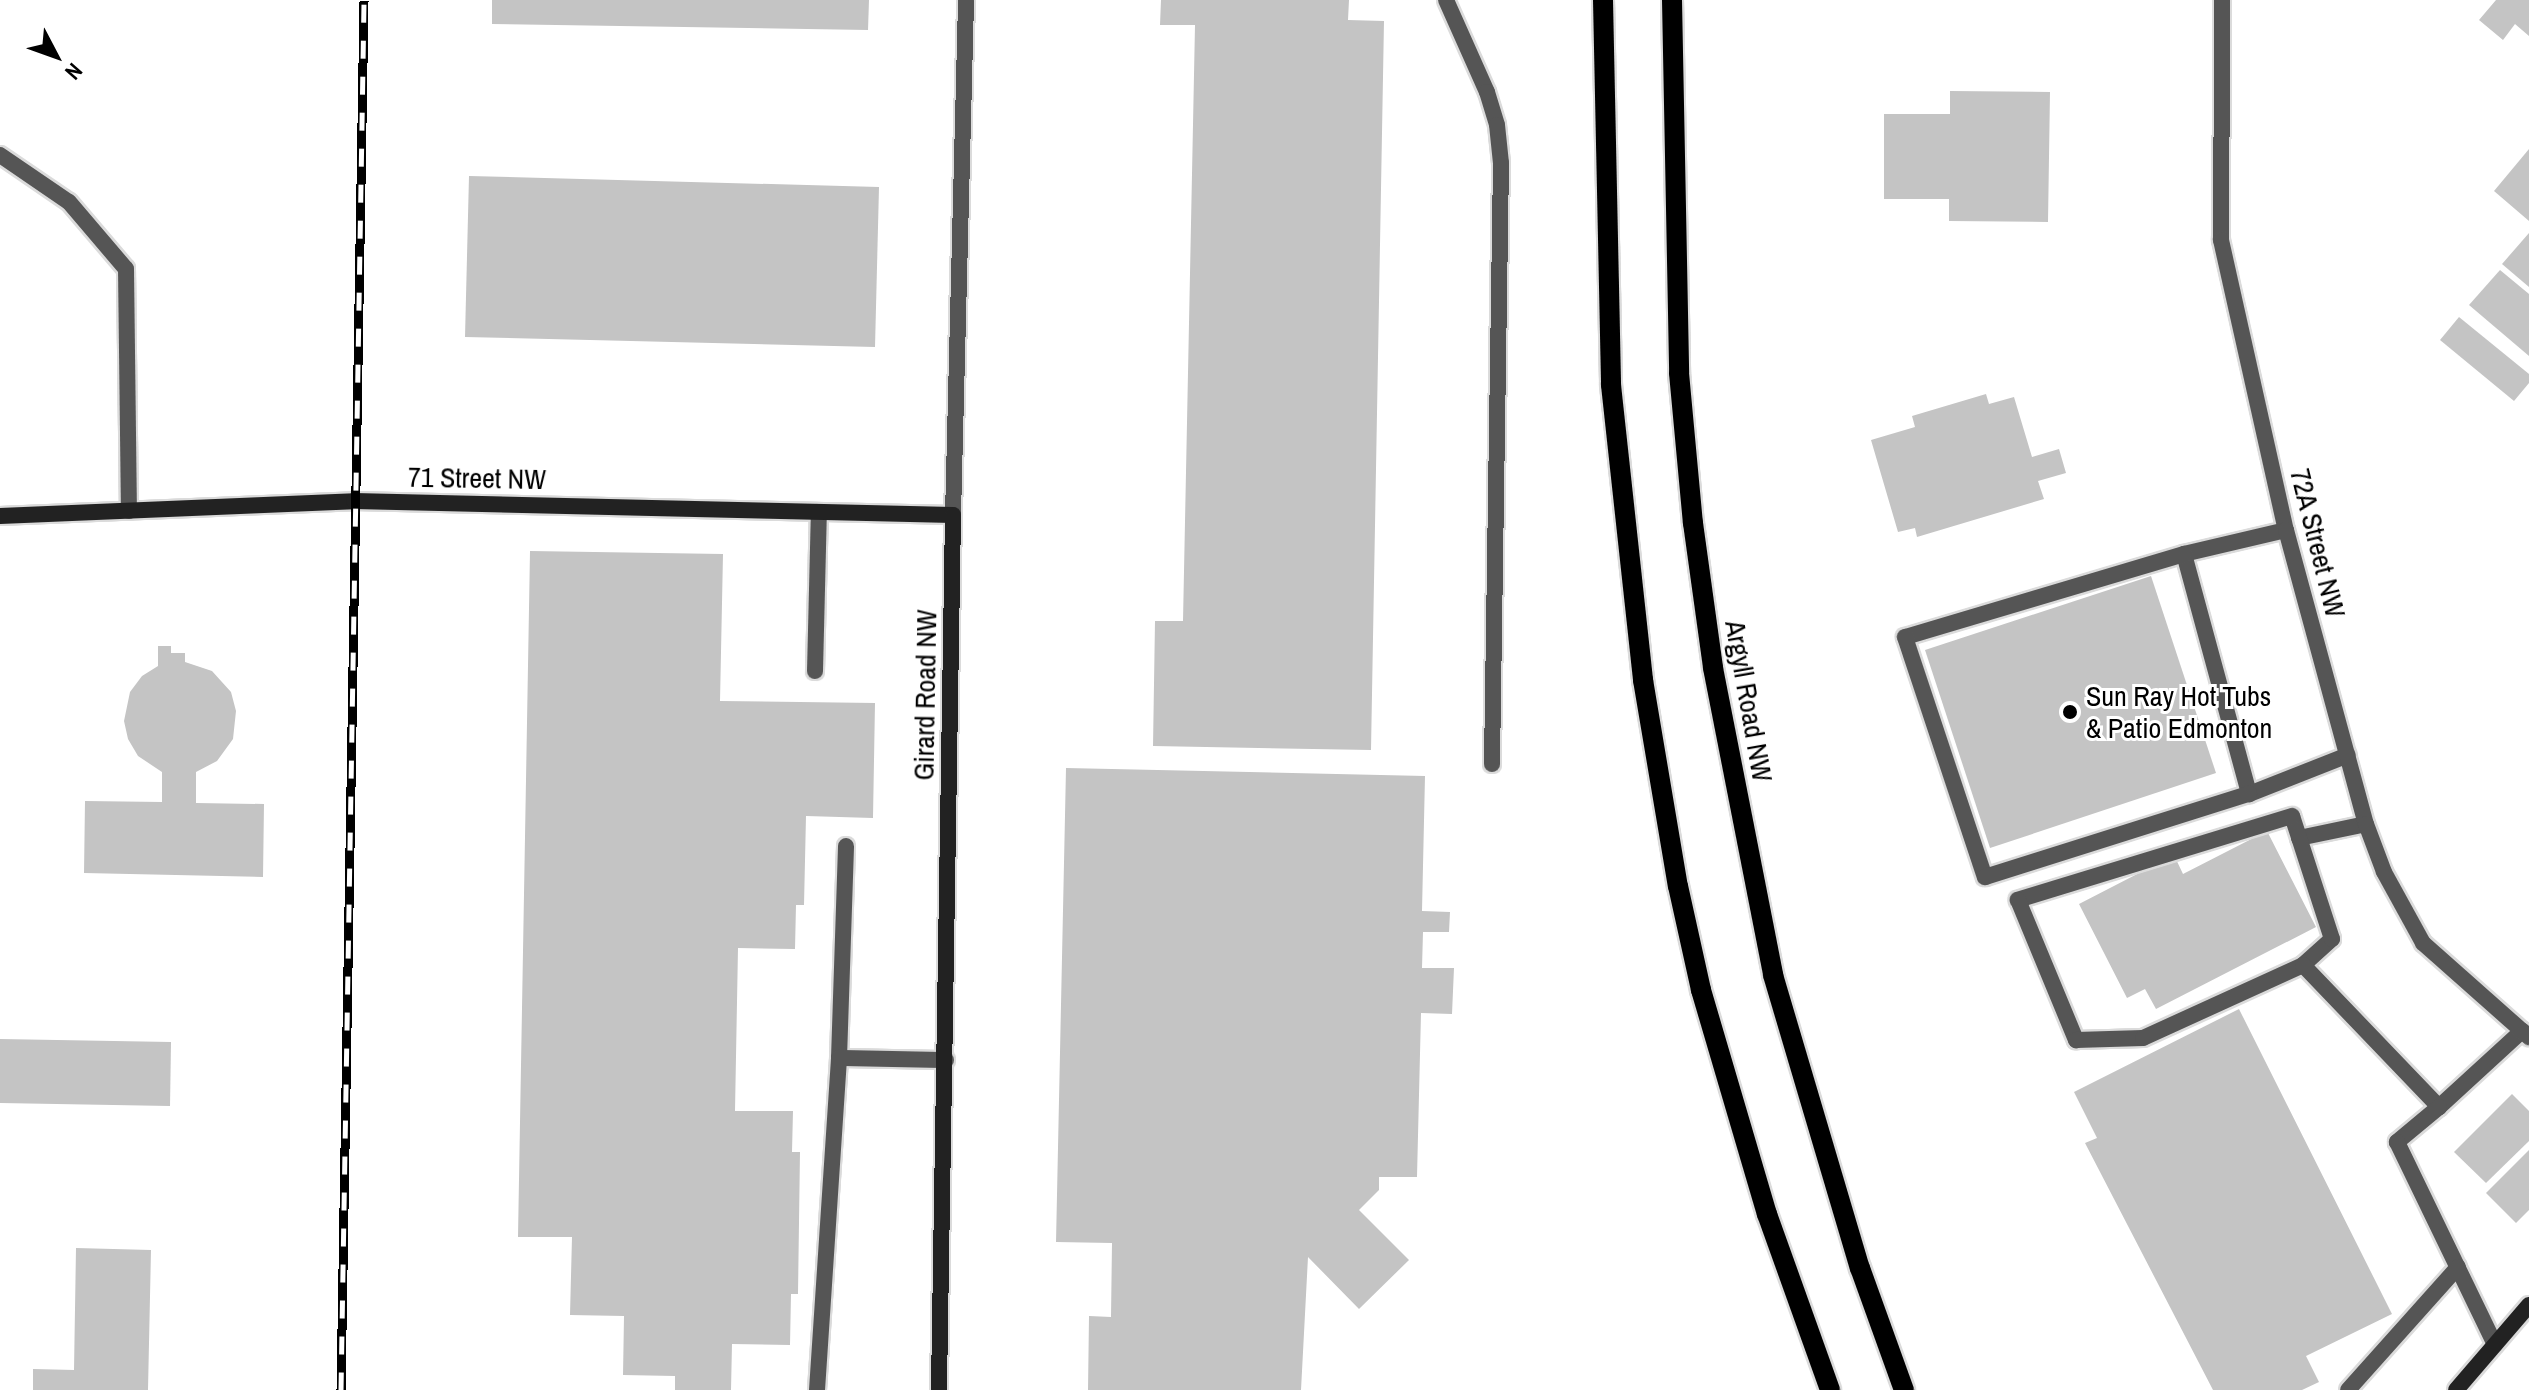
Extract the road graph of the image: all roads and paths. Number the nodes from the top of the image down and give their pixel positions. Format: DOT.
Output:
graph roads {
  1 [pos="966,0"];
  2 [pos="1446,0"];
  3 [pos="1603,0"];
  4 [pos="1672,0"];
  5 [pos="2222,0"];
  6 [pos="0,155"];
  7 [pos="129,511"];
  8 [pos="819,512"];
  9 [pos="953,515"];
  10 [pos="0,516"];
  11 [pos="2286,530"];
  12 [pos="2184,554"];
  13 [pos="815,671"];
  14 [pos="2348,755"];
  15 [pos="1492,764"];
  16 [pos="2249,794"];
  17 [pos="2366,824"];
  18 [pos="2299,838"];
  19 [pos="846,846"];
  20 [pos="2303,965"];
  21 [pos="2525,1034"];
  22 [pos="839,1058"];
  23 [pos="946,1060"];
  24 [pos="2439,1107"];
  25 [pos="2458,1267"];
  26 [pos="2529,1305"];
  27 [pos="2495,1345"];
  28 [pos="817,1390"];
  29 [pos="939,1390"];
  30 [pos="1830,1390"];
  31 [pos="1904,1390"];
  32 [pos="2348,1390"];
  33 [pos="2456,1390"];
  1 -- 9 [label="street, Girard Road NW"];
  2 -- 15 [label="street"];
  3 -- 30 [label="main road"];
  4 -- 31 [label="main road, Argyll Road NW"];
  5 -- 11 [label="street, 72A Street NW"];
  6 -- 7 [label="street"];
  7 -- 8 [label="street, 71 Street NW"];
  7 -- 10 [label="street, 71 Street NW"];
  8 -- 9 [label="street, 71 Street NW"];
  8 -- 13 [label="street"];
  9 -- 23 [label="street, Girard Road NW"];
  11 -- 12 [label="street"];
  11 -- 14 [label="street, 72A Street NW"];
  12 -- 16 [label="street"];
  12 -- 16 [label="street"];
  14 -- 16 [label="street"];
  14 -- 17 [label="street, 72A Street NW"];
  17 -- 18 [label="street"];
  17 -- 21 [label="street, 72A Street NW"];
  18 -- 20 [label="street"];
  18 -- 20 [label="street"];
  19 -- 22 [label="street"];
  20 -- 24 [label="street"];
  21 -- 24 [label="street"];
  22 -- 23 [label="street"];
  22 -- 28 [label="street"];
  23 -- 29 [label="street, Girard Road NW"];
  24 -- 25 [label="street"];
  25 -- 27 [label="street"];
  25 -- 32 [label="street"];
  26 -- 27 [label="street"];
  27 -- 33 [label="street"];
}
